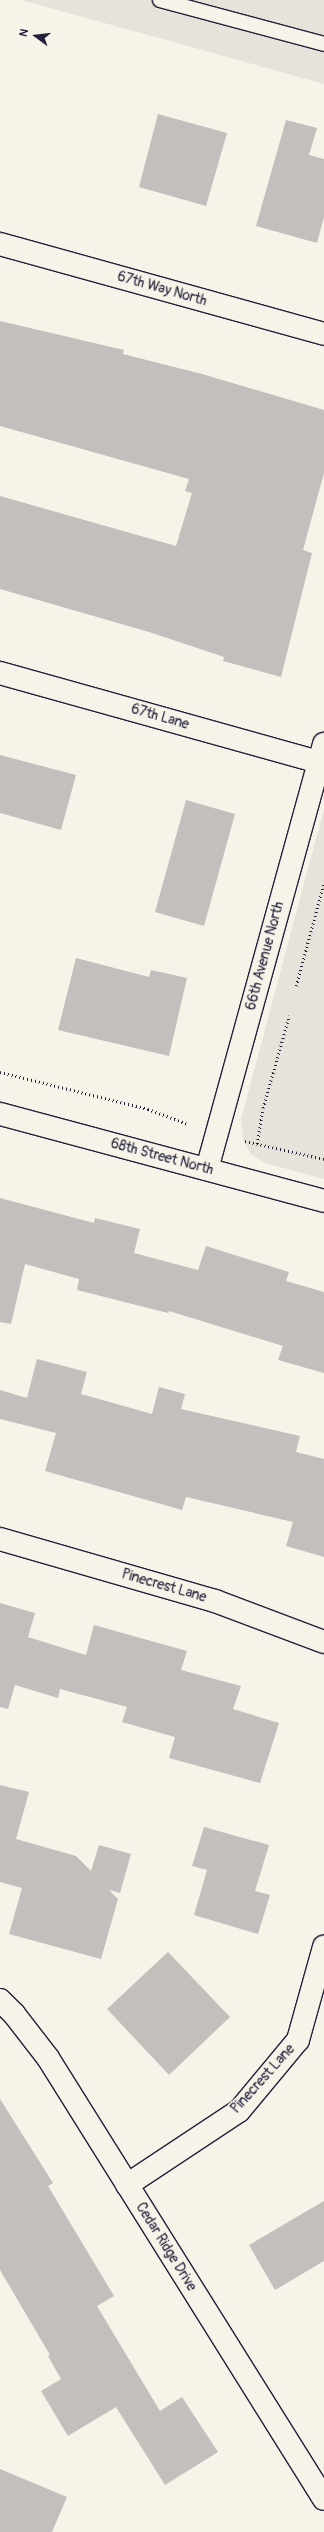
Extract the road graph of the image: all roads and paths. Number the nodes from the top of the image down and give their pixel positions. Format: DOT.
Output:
graph roads {
  1 [pos="160,0"];
  2 [pos="324,44"];
  3 [pos="0,244"];
  4 [pos="324,334"];
  5 [pos="0,673"];
  6 [pos="322,753"];
  7 [pos="324,882"];
  8 [pos="296,986"];
  9 [pos="289,1016"];
  10 [pos="0,1072"];
  11 [pos="0,1114"];
  12 [pos="190,1125"];
  13 [pos="243,1140"];
  14 [pos="258,1144"];
  15 [pos="324,1159"];
  16 [pos="207,1169"];
  17 [pos="324,1201"];
  18 [pos="0,1539"];
  19 [pos="324,1642"];
  20 [pos="324,1947"];
  21 [pos="0,2000"];
  22 [pos="127,2185"];
  23 [pos="324,2499"];
  1 -- 2 [label="lane"];
  3 -- 4 [label="street, 67th Way North"];
  5 -- 6 [label="street, 67th Lane"];
  6 -- 16 [label="street, 66th Avenue North"];
  7 -- 8 [label="path"];
  9 -- 14 [label="path"];
  10 -- 12 [label="path"];
  11 -- 16 [label="street, 68th Street North"];
  13 -- 14 [label="path"];
  14 -- 15 [label="path"];
  16 -- 17 [label="street, 68th Street North"];
  18 -- 19 [label="street, Pinecrest Lane"];
  20 -- 22 [label="street, Pinecrest Lane"];
  21 -- 22 [label="street, Cedar Ridge Drive"];
  22 -- 23 [label="street, Cedar Ridge Drive"];
}
